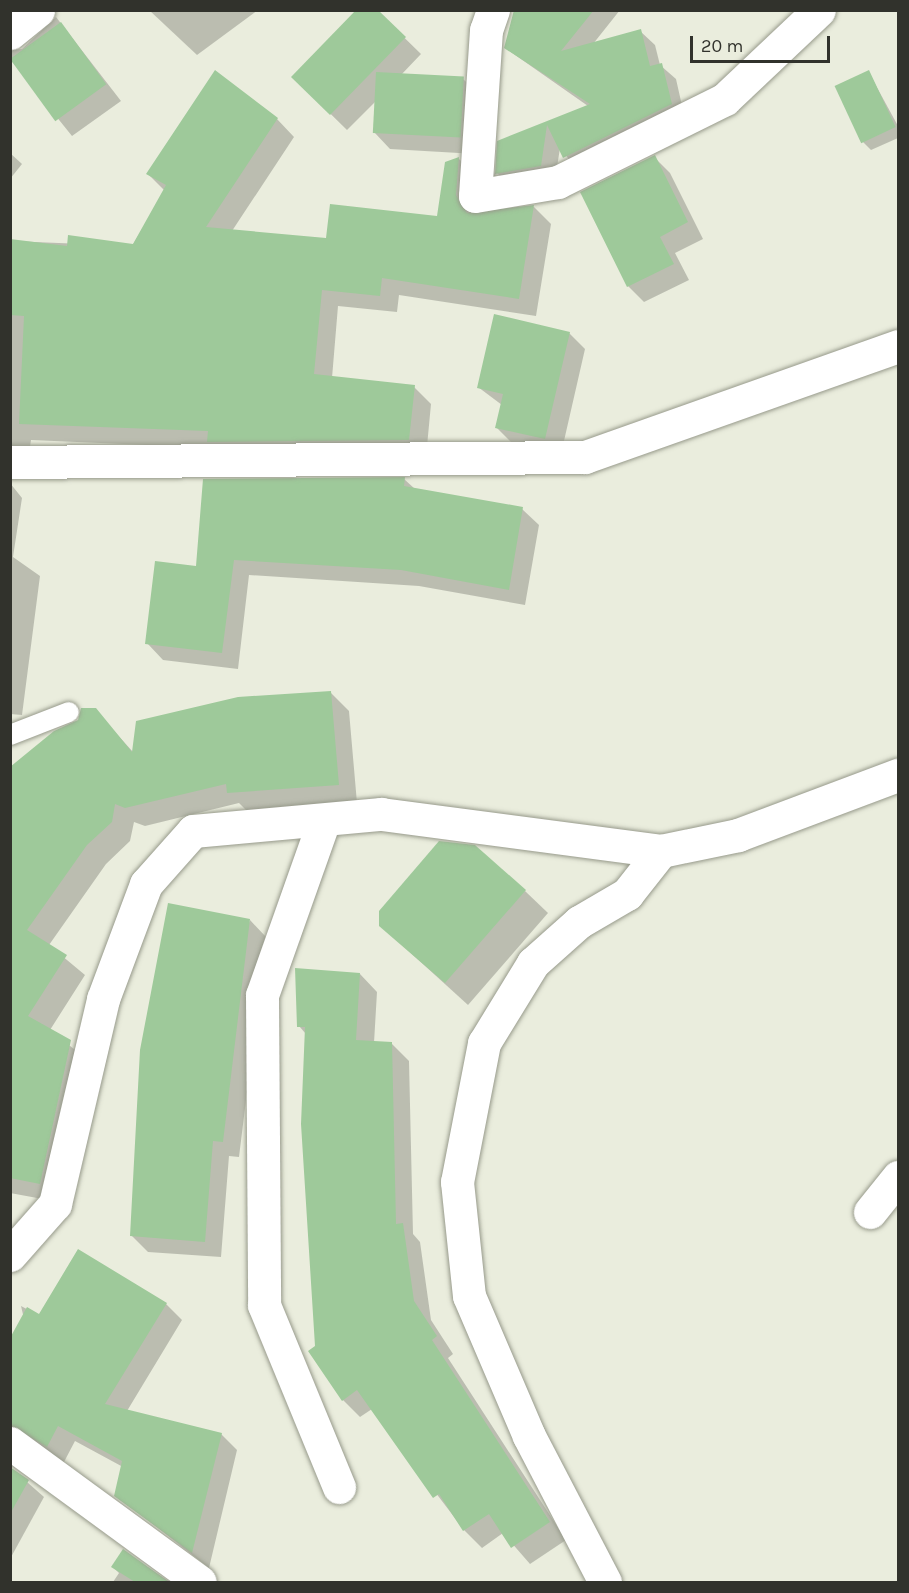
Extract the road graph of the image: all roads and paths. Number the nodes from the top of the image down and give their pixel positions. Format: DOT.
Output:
graph roads {
  1 [pos="38,10"];
  2 [pos="493,10"];
  3 [pos="819,10"];
  4 [pos="10,33"];
  5 [pos="898,346"];
  6 [pos="10,462"];
  7 [pos="69,712"];
  8 [pos="10,735"];
  9 [pos="898,775"];
  10 [pos="323,823"];
  11 [pos="661,851"];
  12 [pos="898,1177"];
  13 [pos="870,1212"];
  14 [pos="10,1255"];
  15 [pos="10,1443"];
  16 [pos="339,1487"];
  17 [pos="200,1582"];
  18 [pos="605,1582"];
  1 -- 4 [label="street"];
  2 -- 3 [label="street"];
  5 -- 6 [label="street"];
  7 -- 8 [label="lane"];
  9 -- 11 [label="street"];
  10 -- 11 [label="street"];
  10 -- 14 [label="street"];
  10 -- 16 [label="street"];
  11 -- 18 [label="street"];
  12 -- 13 [label="street"];
  15 -- 17 [label="street"];
}
